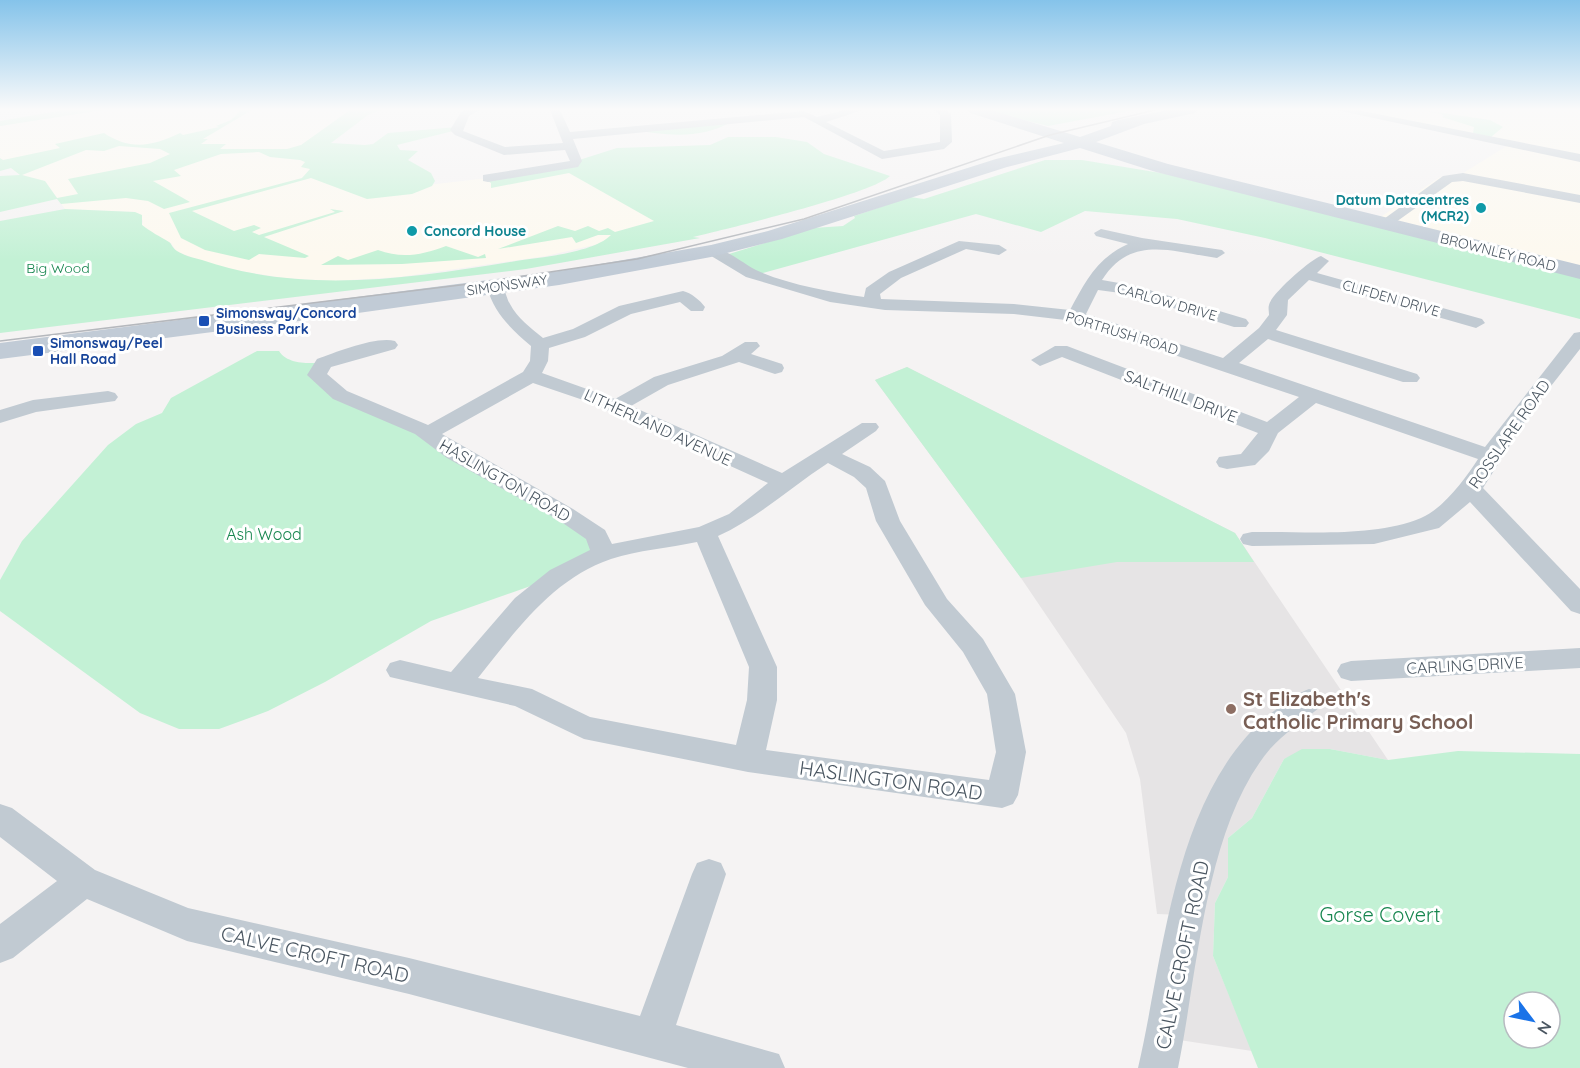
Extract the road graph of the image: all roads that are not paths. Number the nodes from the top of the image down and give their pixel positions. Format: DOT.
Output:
graph roads {
  1 [pos="575,160"];
  2 [pos="1012,160"];
  3 [pos="1025,160"];
  4 [pos="1123,160"];
  5 [pos="1132,160"];
  6 [pos="1009,161"];
  7 [pos="1136,161"];
  8 [pos="488,178"];
  9 [pos="1580,199"];
  10 [pos="1384,224"];
  11 [pos="1101,233"];
  12 [pos="941,235"];
  13 [pos="1142,243"];
  14 [pos="964,244"];
  15 [pos="999,250"];
  16 [pos="711,251"];
  17 [pos="1217,253"];
  18 [pos="1321,261"];
  19 [pos="874,267"];
  20 [pos="1580,272"];
  21 [pos="1305,274"];
  22 [pos="896,275"];
  23 [pos="1093,284"];
  24 [pos="495,287"];
  25 [pos="873,303"];
  26 [pos="698,308"];
  27 [pos="1076,316"];
  28 [pos="1240,323"];
  29 [pos="1476,323"];
  30 [pos="1265,332"];
  31 [pos="1580,337"];
  32 [pos="390,345"];
  33 [pos="540,345"];
  34 [pos="0,351"];
  35 [pos="1040,360"];
  36 [pos="1226,365"];
  37 [pos="775,369"];
  38 [pos="531,376"];
  39 [pos="1410,378"];
  40 [pos="1314,395"];
  41 [pos="108,397"];
  42 [pos="617,406"];
  43 [pos="0,417"];
  44 [pos="869,428"];
  45 [pos="1270,430"];
  46 [pos="428,434"];
  47 [pos="826,454"];
  48 [pos="1490,456"];
  49 [pos="1227,462"];
  50 [pos="784,482"];
  51 [pos="1471,489"];
  52 [pos="705,533"];
  53 [pos="1252,539"];
  54 [pos="603,553"];
  55 [pos="1580,605"];
  56 [pos="1580,658"];
  57 [pos="400,670"];
  58 [pos="1351,671"];
  59 [pos="457,684"];
  60 [pos="1309,700"];
  61 [pos="748,760"];
  62 [pos="0,818"];
  63 [pos="710,874"];
  64 [pos="83,880"];
  65 [pos="0,946"];
  66 [pos="652,1038"];
  67 [pos="720,1061"];
  68 [pos="765,1068"];
  69 [pos="1158,1068"];
  1 -- 8 [label="street"];
  2 -- 6 [label="street, SIMONSWAY"];
  3 -- 6 [label="street"];
  4 -- 7 [label="street"];
  5 -- 7 [label="street"];
  6 -- 16 [label="street, SIMONSWAY"];
  7 -- 10 [label="street, BROWNLEY ROAD"];
  9 -- 10 [label="street"];
  10 -- 20 [label="street, BROWNLEY ROAD"];
  11 -- 13 [label="street"];
  12 -- 14 [label="street"];
  13 -- 17 [label="street"];
  13 -- 23 [label="street, CARLOW DRIVE"];
  14 -- 15 [label="street"];
  14 -- 22 [label="street"];
  16 -- 24 [label="street, SIMONSWAY"];
  16 -- 25 [label="street, PORTRUSH ROAD"];
  18 -- 21 [label="street"];
  19 -- 22 [label="street"];
  21 -- 29 [label="street, CLIFDEN DRIVE"];
  21 -- 30 [label="street"];
  22 -- 25 [label="street"];
  23 -- 27 [label="street, CARLOW DRIVE"];
  23 -- 28 [label="street, CARLOW DRIVE"];
  24 -- 33 [label="street"];
  24 -- 34 [label="street, SIMONSWAY"];
  25 -- 27 [label="street, PORTRUSH ROAD"];
  26 -- 33 [label="street"];
  27 -- 36 [label="street, PORTRUSH ROAD"];
  30 -- 36 [label="street"];
  30 -- 39 [label="street"];
  31 -- 48 [label="street, ROSSLARE ROAD"];
  32 -- 46 [label="street, HASLINGTON ROAD"];
  33 -- 38 [label="street"];
  35 -- 45 [label="street, SALTHILL DRIVE"];
  36 -- 40 [label="street, PORTRUSH ROAD"];
  37 -- 42 [label="street"];
  38 -- 42 [label="street, LITHERLAND AVENUE"];
  38 -- 46 [label="street, HASLINGTON ROAD"];
  40 -- 45 [label="street"];
  40 -- 48 [label="street, PORTRUSH ROAD"];
  41 -- 43 [label="street"];
  42 -- 50 [label="street, LITHERLAND AVENUE"];
  44 -- 47 [label="street"];
  45 -- 49 [label="street"];
  46 -- 54 [label="street, HASLINGTON ROAD"];
  47 -- 50 [label="street"];
  47 -- 61 [label="street, HASLINGTON ROAD"];
  48 -- 51 [label="street, ROSSLARE ROAD"];
  50 -- 52 [label="street"];
  51 -- 53 [label="street, ROSSLARE ROAD"];
  51 -- 55 [label="street"];
  52 -- 54 [label="street"];
  52 -- 61 [label="street"];
  54 -- 59 [label="street"];
  56 -- 58 [label="street, CARLING DRIVE"];
  57 -- 59 [label="street, HASLINGTON ROAD"];
  59 -- 61 [label="street, HASLINGTON ROAD"];
  60 -- 69 [label="street, CALVE CROFT ROAD"];
  62 -- 64 [label="street, CALVE CROFT ROAD"];
  63 -- 66 [label="street"];
  64 -- 65 [label="street"];
  64 -- 66 [label="street, CALVE CROFT ROAD"];
  66 -- 67 [label="street, CALVE CROFT ROAD"];
  67 -- 68 [label="street, CALVE CROFT ROAD"];
}
